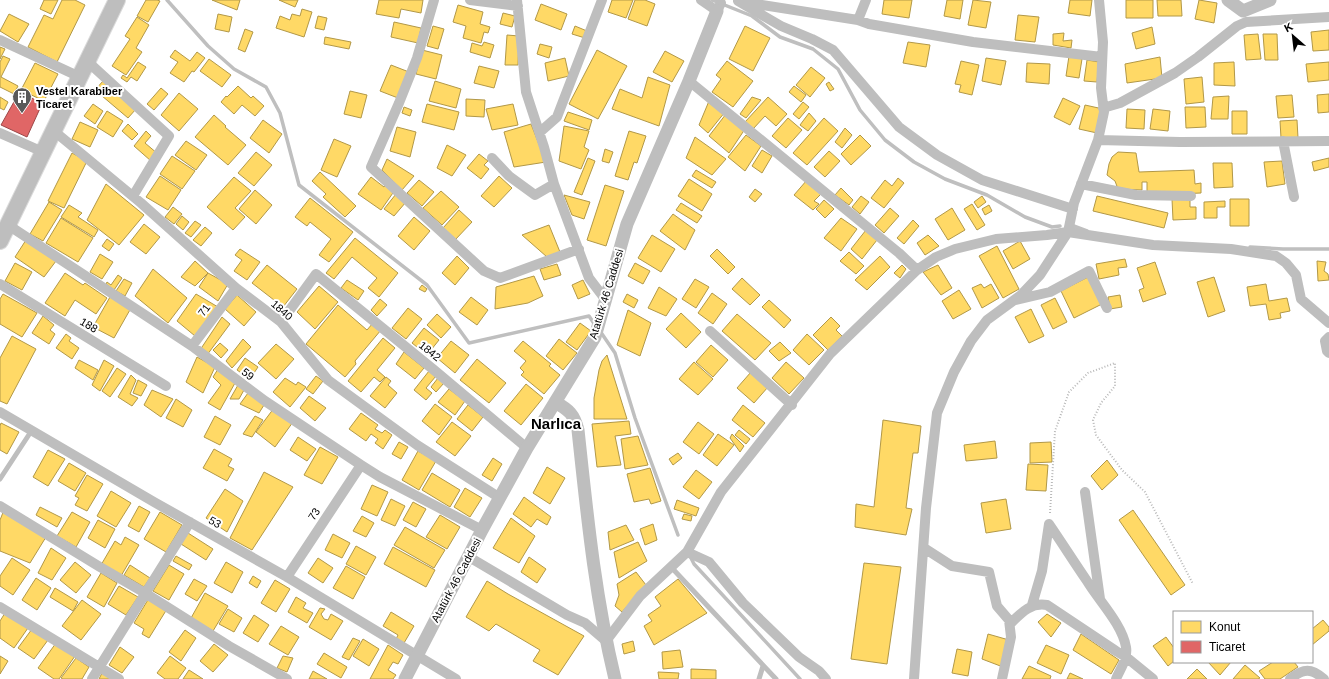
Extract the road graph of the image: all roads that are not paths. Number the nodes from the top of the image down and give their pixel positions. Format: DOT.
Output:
graph roads {
  1 [pos="116,0"];
  2 [pos="434,0"];
  3 [pos="470,0"];
  4 [pos="602,0"];
  5 [pos="700,0"];
  6 [pos="866,0"];
  7 [pos="1099,0"];
  8 [pos="1228,0"];
  9 [pos="1270,0"];
  10 [pos="737,1"];
  11 [pos="518,3"];
  12 [pos="720,5"];
  13 [pos="1244,16"];
  14 [pos="1329,17"];
  15 [pos="858,20"];
  16 [pos="0,40"];
  17 [pos="1102,58"];
  18 [pos="87,61"];
  19 [pos="80,77"];
  20 [pos="689,80"];
  21 [pos="1103,108"];
  22 [pos="54,130"];
  23 [pos="540,132"];
  24 [pos="0,133"];
  25 [pos="1098,140"];
  26 [pos="1282,141"];
  27 [pos="1329,141"];
  28 [pos="43,152"];
  29 [pos="492,158"];
  30 [pos="554,184"];
  31 [pos="1081,184"];
  32 [pos="134,196"];
  33 [pos="1191,196"];
  34 [pos="1294,198"];
  35 [pos="1073,209"];
  36 [pos="3,232"];
  37 [pos="1068,232"];
  38 [pos="579,249"];
  39 [pos="916,270"];
  40 [pos="0,284"];
  41 [pos="236,288"];
  42 [pos="605,299"];
  43 [pos="1014,300"];
  44 [pos="1107,308"];
  45 [pos="281,322"];
  46 [pos="1329,323"];
  47 [pos="710,331"];
  48 [pos="1329,337"];
  49 [pos="192,346"];
  50 [pos="1329,353"];
  51 [pos="166,386"];
  52 [pos="556,402"];
  53 [pos="792,405"];
  54 [pos="0,412"];
  55 [pos="32,430"];
  56 [pos="527,448"];
  57 [pos="360,465"];
  58 [pos="0,479"];
  59 [pos="1085,492"];
  60 [pos="500,498"];
  61 [pos="0,506"];
  62 [pos="190,522"];
  63 [pos="482,530"];
  64 [pos="924,548"];
  65 [pos="687,552"];
  66 [pos="469,557"];
  67 [pos="671,567"];
  68 [pos="287,577"];
  69 [pos="145,593"];
  70 [pos="1100,599"];
  71 [pos="1032,606"];
  72 [pos="0,607"];
  73 [pos="1010,624"];
  74 [pos="606,641"];
  75 [pos="417,655"];
  76 [pos="1126,657"];
  77 [pos="763,666"];
  78 [pos="100,668"];
  79 [pos="92,679"];
  80 [pos="119,679"];
  81 [pos="287,679"];
  82 [pos="404,679"];
  83 [pos="456,679"];
  84 [pos="615,679"];
  85 [pos="759,679"];
  86 [pos="776,679"];
  87 [pos="826,679"];
  88 [pos="914,679"];
  89 [pos="1002,679"];
  90 [pos="1116,679"];
  91 [pos="1153,679"];
  92 [pos="1290,679"];
  93 [pos="1324,679"];
  1 -- 18 [label="main road"];
  2 -- 38 [label="street"];
  3 -- 11 [label="street"];
  4 -- 23 [label="street"];
  5 -- 12 [label="street"];
  6 -- 15 [label="street"];
  7 -- 17 [label="street"];
  8 -- 13 [label="street"];
  9 -- 13 [label="street"];
  10 -- 15 [label="street"];
  10 -- 35 [label="street"];
  11 -- 23 [label="street"];
  12 -- 20 [label="street, Atatürk 46 Caddesi"];
  13 -- 14 [label="street"];
  13 -- 21 [label="street"];
  15 -- 17 [label="street"];
  16 -- 19 [label="street"];
  17 -- 21 [label="street"];
  18 -- 19 [label="main road"];
  18 -- 32 [label="street"];
  19 -- 22 [label="main road"];
  20 -- 39 [label="street"];
  20 -- 42 [label="street, Atatürk 46 Caddesi"];
  21 -- 25 [label="street"];
  22 -- 28 [label="main road"];
  22 -- 32 [label="street, 1840"];
  23 -- 30 [label="street"];
  24 -- 28 [label="street"];
  25 -- 26 [label="street"];
  25 -- 31 [label="street"];
  26 -- 27 [label="street"];
  26 -- 34 [label="street"];
  28 -- 36 [label="main road"];
  29 -- 30 [label="street"];
  30 -- 38 [label="street"];
  31 -- 33 [label="street"];
  31 -- 35 [label="street"];
  32 -- 41 [label="street, 1840"];
  35 -- 37 [label="street"];
  36 -- 49 [label="street, 59"];
  37 -- 39 [label="street"];
  37 -- 43 [label="street"];
  37 -- 46 [label="street"];
  38 -- 42 [label="street"];
  39 -- 53 [label="street"];
  40 -- 51 [label="street, 188"];
  41 -- 45 [label="street, 1840"];
  41 -- 49 [label="street, 71"];
  42 -- 52 [label="street, Atatürk 46 Caddesi"];
  43 -- 44 [label="street"];
  43 -- 64 [label="street"];
  45 -- 56 [label="street, 1842"];
  45 -- 60 [label="street, 1840"];
  47 -- 53 [label="street"];
  48 -- 50 [label="street"];
  49 -- 57 [label="street, 59"];
  52 -- 56 [label="street, Atatürk 46 Caddesi"];
  52 -- 74 [label="street"];
  53 -- 65 [label="street"];
  54 -- 55 [label="street, 53"];
  55 -- 58 [label="lane"];
  55 -- 62 [label="street, 53"];
  56 -- 60 [label="street, Atatürk 46 Caddesi"];
  57 -- 63 [label="street, 59"];
  57 -- 68 [label="street, 73"];
  59 -- 70 [label="street"];
  60 -- 63 [label="street, Atatürk 46 Caddesi"];
  61 -- 69 [label="street"];
  62 -- 68 [label="street, 53"];
  62 -- 69 [label="street"];
  63 -- 66 [label="street, Atatürk 46 Caddesi"];
  64 -- 73 [label="street"];
  64 -- 88 [label="street"];
  65 -- 67 [label="street"];
  65 -- 87 [label="street"];
  66 -- 74 [label="street"];
  66 -- 75 [label="street, Atatürk 46 Caddesi"];
  67 -- 74 [label="street"];
  67 -- 77 [label="lane"];
  68 -- 75 [label="street, 53"];
  69 -- 78 [label="street"];
  69 -- 81 [label="street"];
  70 -- 71 [label="street"];
  70 -- 76 [label="street"];
  71 -- 73 [label="street"];
  71 -- 76 [label="street"];
  72 -- 78 [label="street"];
  73 -- 89 [label="street"];
  74 -- 84 [label="street"];
  75 -- 82 [label="street, Atatürk 46 Caddesi"];
  75 -- 83 [label="street, 53"];
  76 -- 90 [label="street"];
  76 -- 91 [label="street"];
  77 -- 85 [label="lane"];
  77 -- 86 [label="lane"];
  78 -- 79 [label="street"];
  78 -- 80 [label="street"];
  92 -- 93 [label="street"];
}
